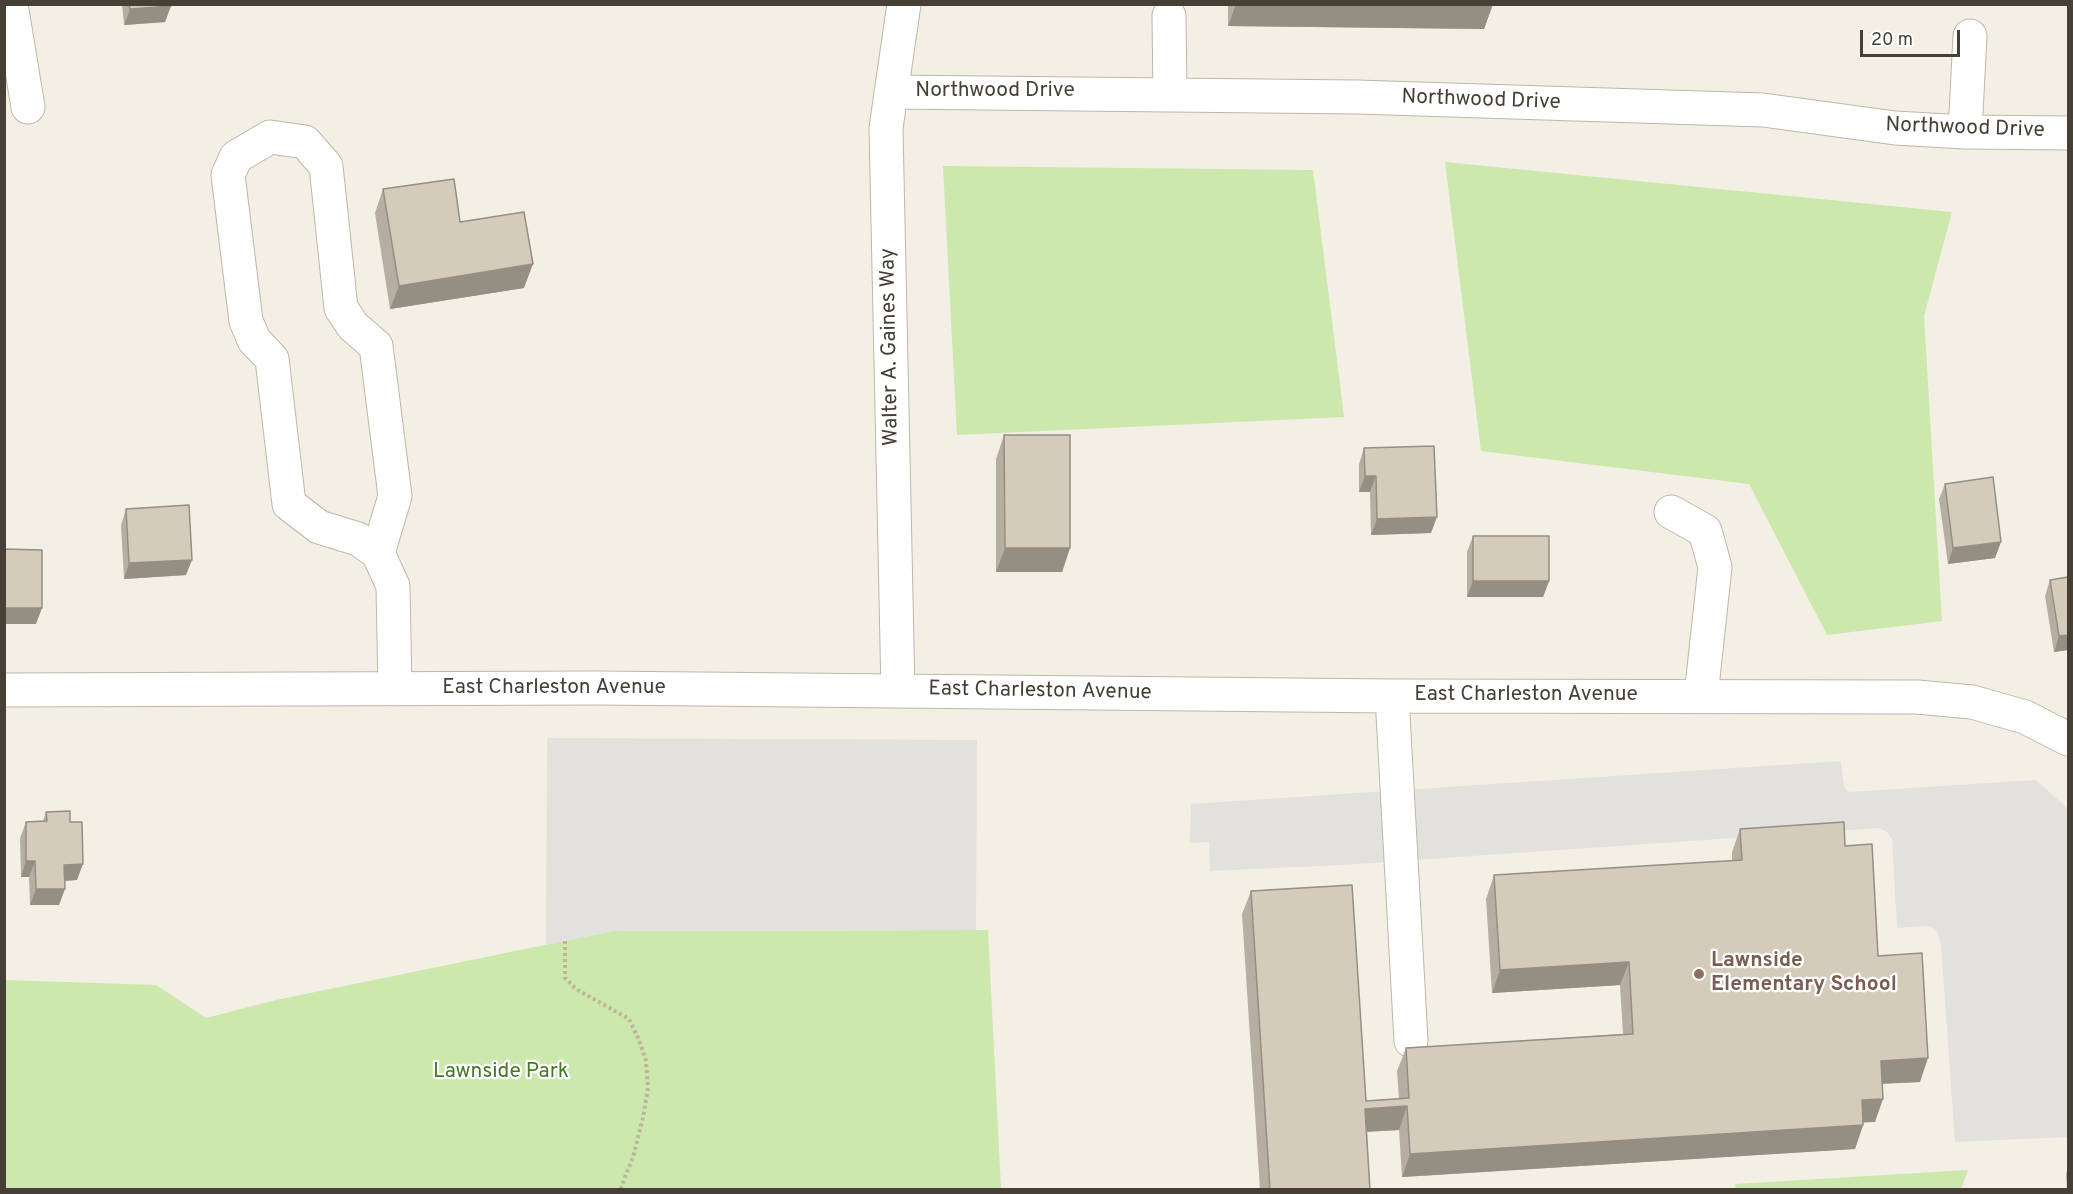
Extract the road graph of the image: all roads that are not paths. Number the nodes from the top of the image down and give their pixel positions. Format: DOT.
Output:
graph roads {
  1 [pos="11,4"];
  2 [pos="904,4"];
  3 [pos="1169,16"];
  4 [pos="1970,36"];
  5 [pos="891,92"];
  6 [pos="1170,93"];
  7 [pos="28,107"];
  8 [pos="1965,132"];
  9 [pos="2068,133"];
  10 [pos="1671,512"];
  11 [pos="378,553"];
  12 [pos="395,689"];
  13 [pos="4,690"];
  14 [pos="898,691"];
  15 [pos="1392,696"];
  16 [pos="1701,696"];
  17 [pos="2068,739"];
  18 [pos="1411,1041"];
  1 -- 7 [label="street"];
  2 -- 5 [label="street, Walter A. Gaines Way"];
  3 -- 6 [label="street"];
  4 -- 8 [label="street"];
  5 -- 6 [label="street, Northwood Drive"];
  5 -- 14 [label="street, Walter A. Gaines Way"];
  6 -- 8 [label="street, Northwood Drive"];
  8 -- 9 [label="street, Northwood Drive"];
  10 -- 16 [label="street"];
  11 -- 11 [label="street"];
  11 -- 12 [label="street"];
  12 -- 13 [label="street, East Charleston Avenue"];
  12 -- 14 [label="street, East Charleston Avenue"];
  14 -- 15 [label="street, East Charleston Avenue"];
  15 -- 16 [label="street, East Charleston Avenue"];
  15 -- 18 [label="street"];
  16 -- 17 [label="street, East Charleston Avenue"];
}
